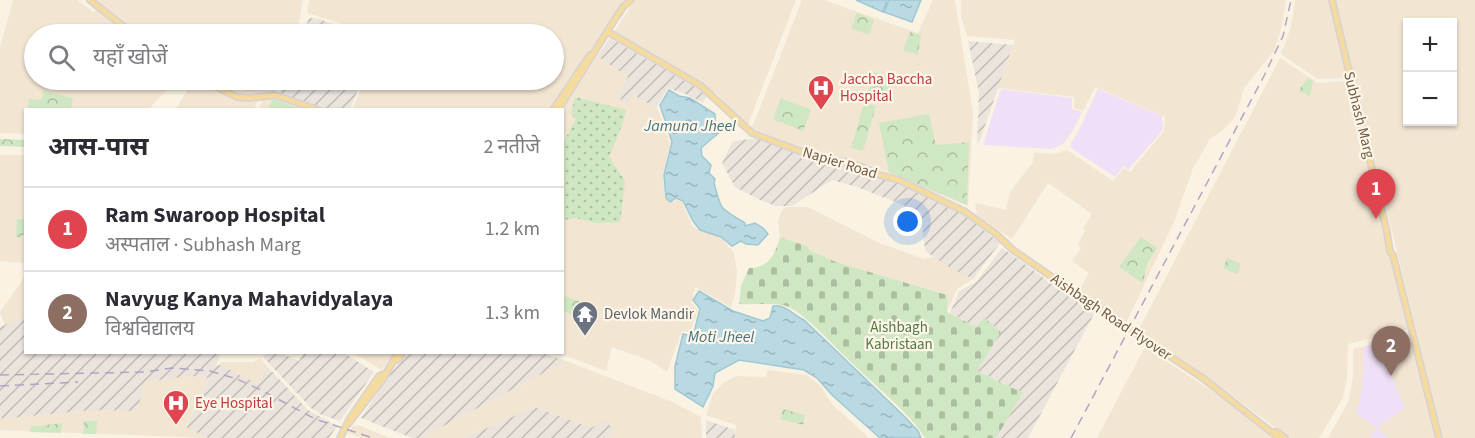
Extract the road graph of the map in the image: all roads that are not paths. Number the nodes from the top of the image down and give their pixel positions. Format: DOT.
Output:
graph roads {
  1 [pos="90,0"];
  2 [pos="1332,0"];
  3 [pos="628,1"];
  4 [pos="120,24"];
  5 [pos="609,33"];
  6 [pos="595,52"];
  7 [pos="223,90"];
  8 [pos="312,108"];
  9 [pos="554,108"];
  10 [pos="560,108"];
  11 [pos="560,108"];
  12 [pos="1016,251"];
  13 [pos="396,355"];
  14 [pos="1273,432"];
  15 [pos="340,437"];
  16 [pos="1279,438"];
  17 [pos="1285,438"];
  18 [pos="1438,438"];
  1 -- 4 [label="main road"];
  2 -- 18 [label="main road, Subhash Marg"];
  3 -- 5 [label="main road"];
  5 -- 6 [label="main road"];
  5 -- 12 [label="main road, Napier Road"];
  6 -- 9 [label="main road"];
  6 -- 10 [label="main road"];
  6 -- 11 [label="main road"];
  7 -- 8 [label="main road"];
  12 -- 14 [label="main road, Aishbagh Road Flyover, bridge"];
  13 -- 15 [label="main road"];
  14 -- 16 [label="main road"];
  14 -- 17 [label="main road"];
}
